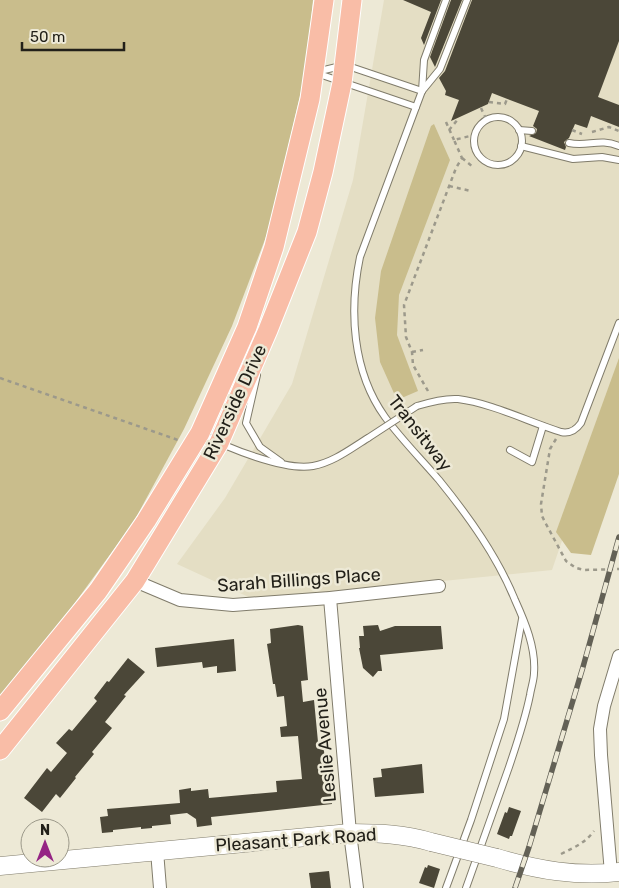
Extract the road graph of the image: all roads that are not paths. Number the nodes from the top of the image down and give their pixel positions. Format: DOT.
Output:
graph roads {
  1 [pos="324,0"];
  2 [pos="352,0"];
  3 [pos="446,0"];
  4 [pos="467,0"];
  5 [pos="315,72"];
  6 [pos="343,74"];
  7 [pos="422,91"];
  8 [pos="416,107"];
  9 [pos="519,130"];
  10 [pos="532,131"];
  11 [pos="569,143"];
  12 [pos="521,146"];
  13 [pos="619,146"];
  14 [pos="619,160"];
  15 [pos="619,323"];
  16 [pos="268,330"];
  17 [pos="543,426"];
  18 [pos="200,433"];
  19 [pos="219,443"];
  20 [pos="510,450"];
  21 [pos="286,466"];
  22 [pos="135,581"];
  23 [pos="439,586"];
  24 [pos="330,598"];
  25 [pos="522,617"];
  26 [pos="619,656"];
  27 [pos="0,711"];
  28 [pos="0,750"];
  29 [pos="350,833"];
  30 [pos="157,851"];
  31 [pos="0,866"];
  32 [pos="615,873"];
  33 [pos="160,888"];
  34 [pos="357,888"];
  35 [pos="446,888"];
  36 [pos="466,888"];
  1 -- 5 [label="main road, Riverside Drive"];
  2 -- 6 [label="main road, Riverside Drive"];
  3 -- 7 [label="lane, Transitway"];
  4 -- 7 [label="lane, Transitway"];
  5 -- 6 [label="lane"];
  5 -- 6 [label="lane"];
  5 -- 18 [label="main road, Riverside Drive"];
  6 -- 7 [label="lane"];
  6 -- 8 [label="lane"];
  6 -- 16 [label="main road, Riverside Drive"];
  7 -- 8 [label="lane, Transitway"];
  8 -- 25 [label="lane, Transitway"];
  9 -- 10 [label="lane"];
  9 -- 12 [label="lane"];
  9 -- 12 [label="lane"];
  11 -- 13 [label="lane"];
  12 -- 14 [label="lane"];
  15 -- 17 [label="lane"];
  16 -- 19 [label="main road, Riverside Drive"];
  16 -- 21 [label="lane"];
  17 -- 20 [label="lane"];
  17 -- 21 [label="lane, bridge"];
  18 -- 19 [label="lane"];
  18 -- 27 [label="main road, Riverside Drive"];
  19 -- 21 [label="lane"];
  19 -- 22 [label="main road, Riverside Drive"];
  22 -- 24 [label="street, Sarah Billings Place"];
  22 -- 28 [label="main road, Riverside Drive"];
  23 -- 24 [label="street, Sarah Billings Place"];
  24 -- 29 [label="street, Leslie Avenue"];
  25 -- 35 [label="lane"];
  25 -- 36 [label="lane, Transitway"];
  26 -- 32 [label="street"];
  29 -- 30 [label="street, Pleasant Park Road"];
  29 -- 32 [label="street, Pleasant Park Road, bridge"];
  29 -- 34 [label="street, Leslie Avenue"];
  30 -- 31 [label="street, Pleasant Park Road"];
  30 -- 33 [label="street"];
}
